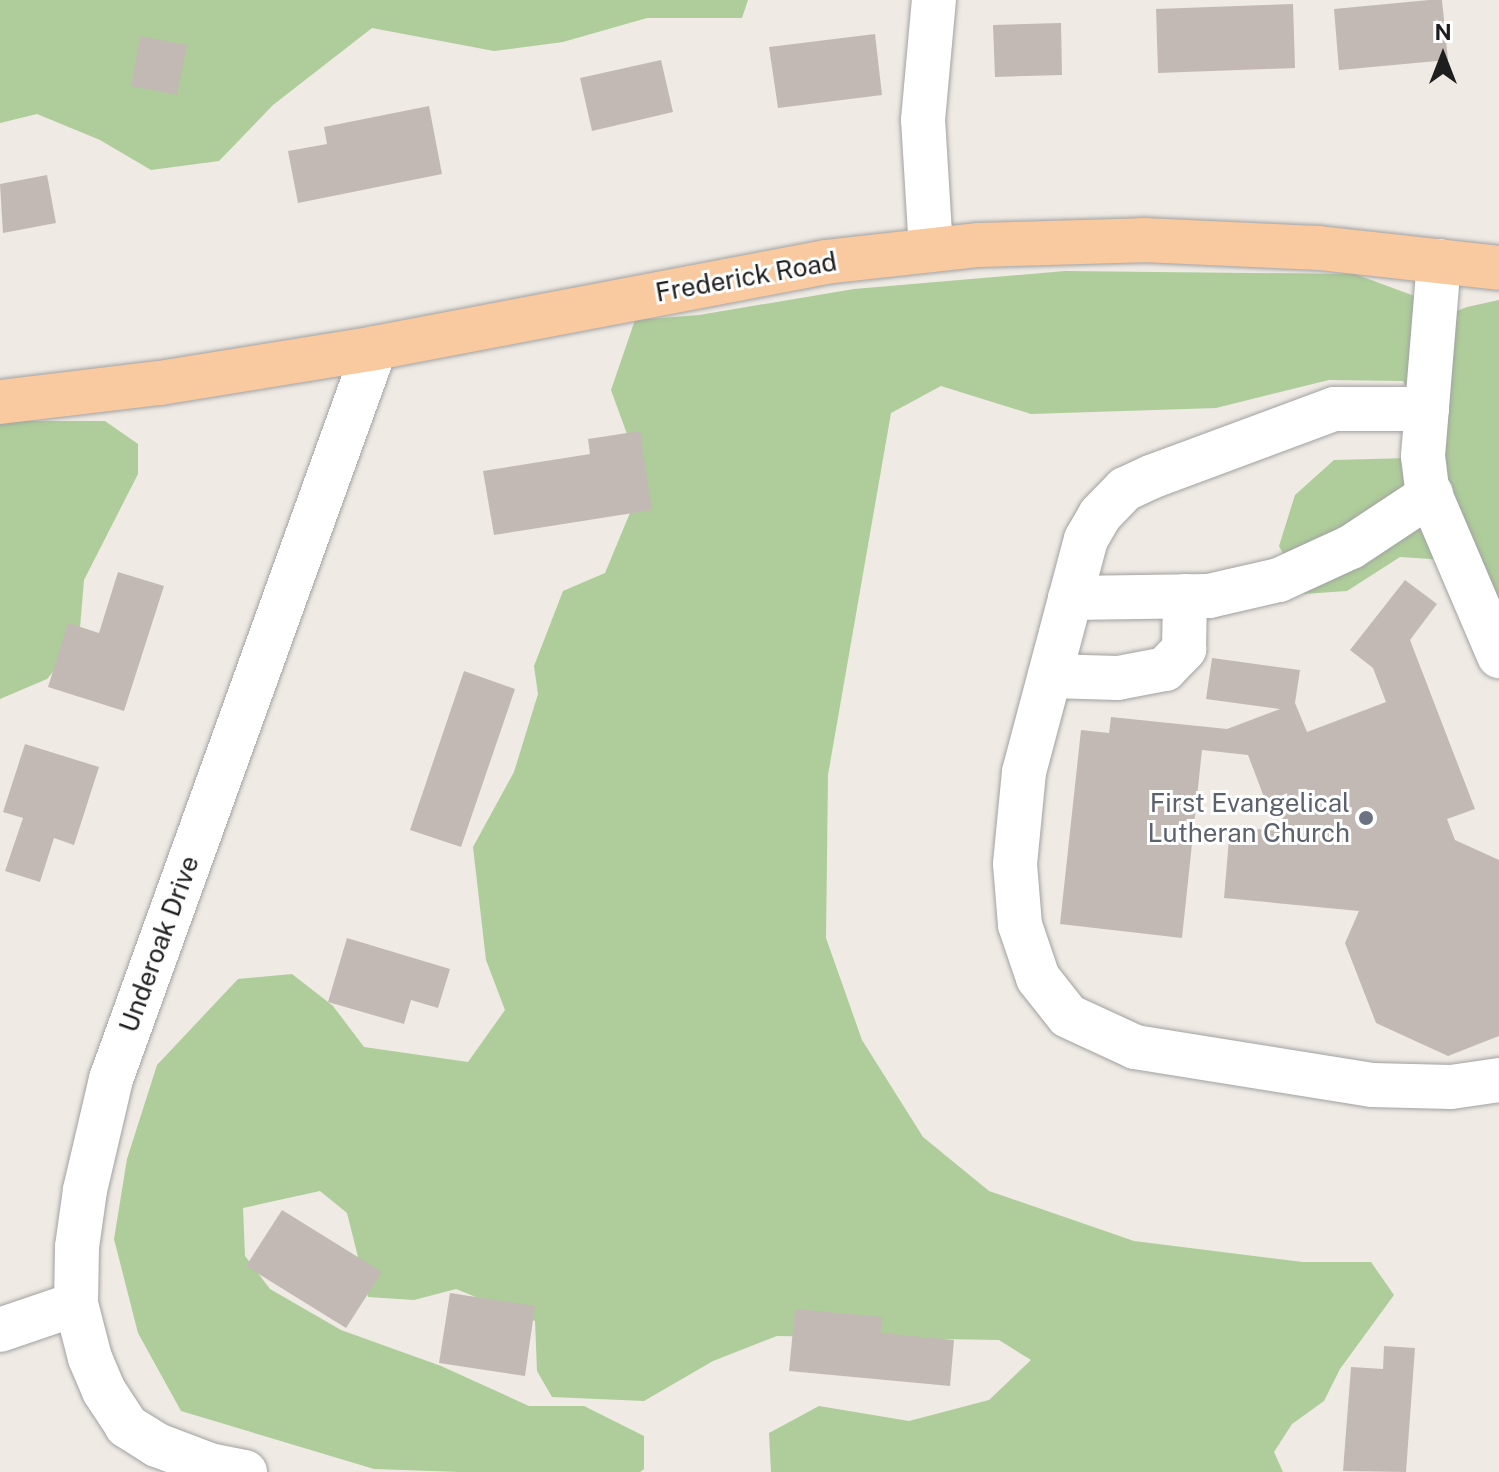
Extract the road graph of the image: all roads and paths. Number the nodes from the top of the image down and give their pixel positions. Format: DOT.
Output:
graph roads {
  1 [pos="934,0"];
  2 [pos="931,250"];
  3 [pos="1439,261"];
  4 [pos="1499,268"];
  5 [pos="375,348"];
  6 [pos="0,402"];
  7 [pos="1427,409"];
  8 [pos="1431,494"];
  9 [pos="1185,596"];
  10 [pos="1070,598"];
  11 [pos="1499,656"];
  12 [pos="1050,676"];
  13 [pos="1499,1080"];
  14 [pos="76,1304"];
  15 [pos="0,1330"];
  16 [pos="245,1472"];
  1 -- 2 [label="street"];
  2 -- 3 [label="main road, Frederick Road"];
  2 -- 5 [label="main road, Frederick Road"];
  3 -- 4 [label="main road, Frederick Road"];
  3 -- 7 [label="street"];
  5 -- 6 [label="main road, Frederick Road"];
  5 -- 14 [label="street, Underoak Drive"];
  7 -- 8 [label="street"];
  7 -- 10 [label="street"];
  8 -- 9 [label="street"];
  8 -- 11 [label="street"];
  9 -- 10 [label="street"];
  9 -- 12 [label="street"];
  10 -- 12 [label="street"];
  12 -- 13 [label="street"];
  14 -- 15 [label="street"];
  14 -- 16 [label="street, Underoak Drive"];
}
